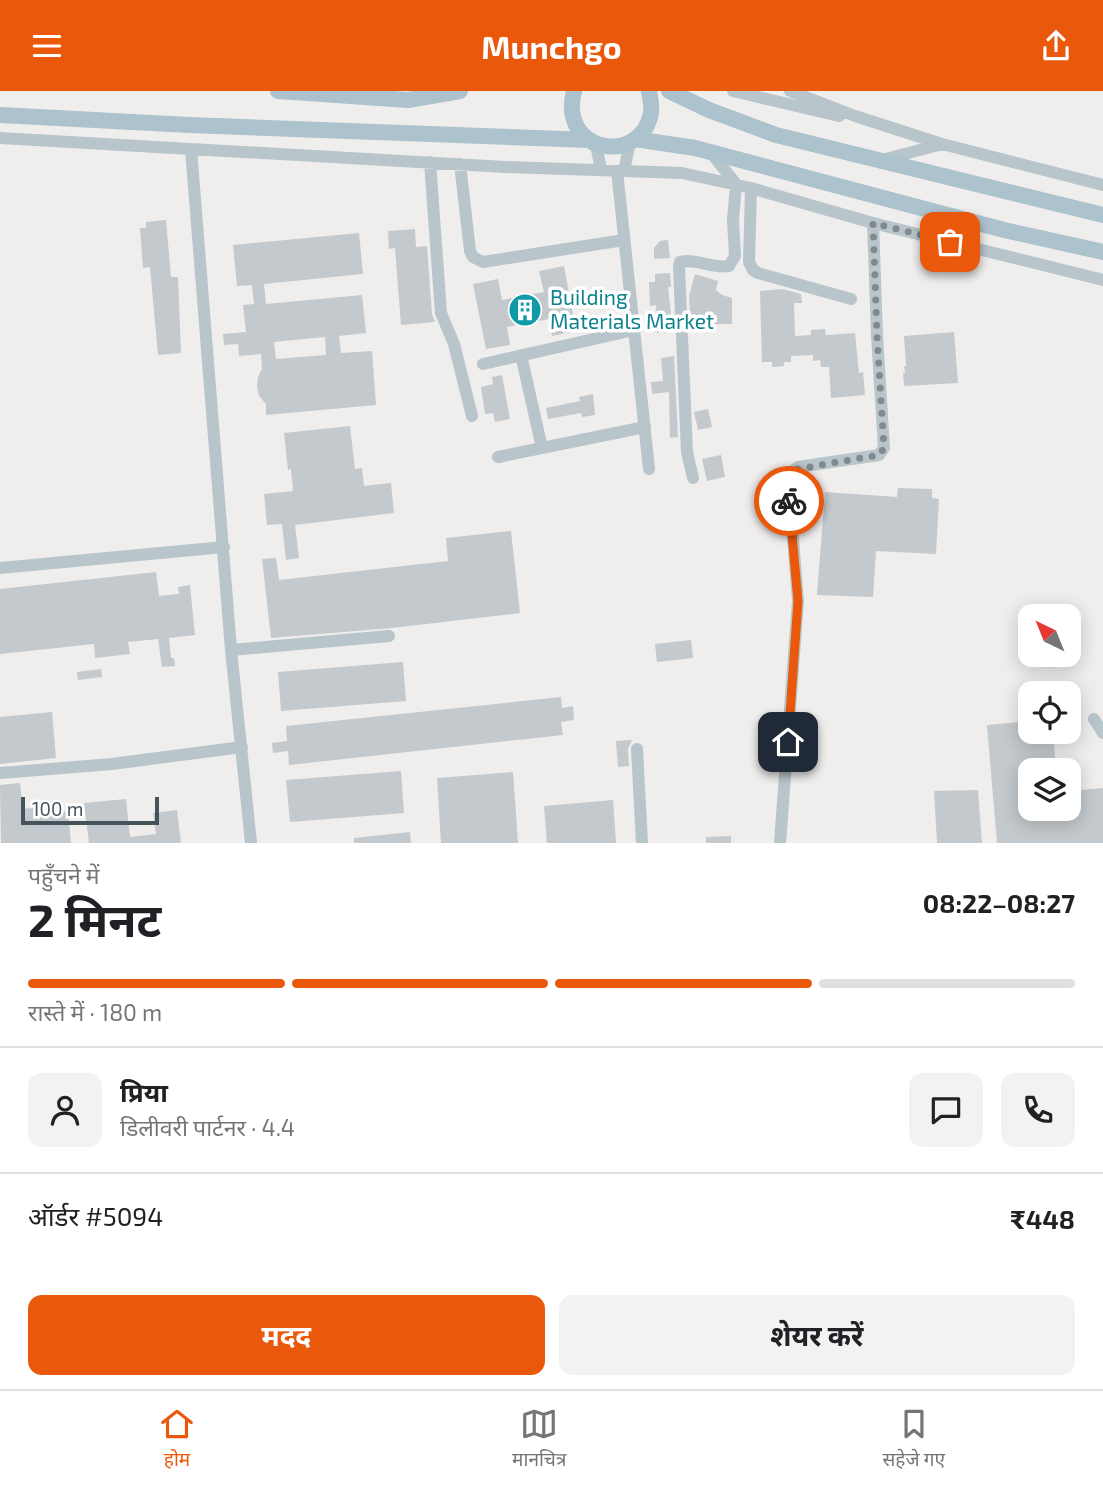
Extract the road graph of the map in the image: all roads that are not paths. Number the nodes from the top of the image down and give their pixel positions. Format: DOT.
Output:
graph roads {
  1 [pos="278,91"];
  2 [pos="460,91"];
  3 [pos="573,91"];
  4 [pos="649,91"];
  5 [pos="669,91"];
  6 [pos="733,91"];
  7 [pos="790,91"];
  8 [pos="310,92"];
  9 [pos="0,115"];
  10 [pos="855,116"];
  11 [pos="0,138"];
  12 [pos="632,140"];
  13 [pos="593,142"];
  14 [pos="942,144"];
  15 [pos="191,149"];
  16 [pos="712,153"];
  17 [pos="876,160"];
  18 [pos="430,162"];
  19 [pos="460,164"];
  20 [pos="601,170"];
  21 [pos="620,171"];
  22 [pos="737,184"];
  23 [pos="1103,185"];
  24 [pos="751,188"];
  25 [pos="1103,215"];
  26 [pos="873,223"];
  27 [pos="624,240"];
  28 [pos="1103,252"];
  29 [pos="1103,280"];
  30 [pos="851,299"];
  31 [pos="634,330"];
  32 [pos="521,355"];
  33 [pos="483,364"];
  34 [pos="472,416"];
  35 [pos="645,427"];
  36 [pos="542,448"];
  37 [pos="498,457"];
  38 [pos="649,468"];
  39 [pos="693,478"];
  40 [pos="224,547"];
  41 [pos="0,568"];
  42 [pos="389,636"];
  43 [pos="231,650"];
  44 [pos="1094,719"];
  45 [pos="1103,733"];
  46 [pos="242,747"];
  47 [pos="637,749"];
  48 [pos="0,773"];
  49 [pos="251,843"];
  50 [pos="642,843"];
  51 [pos="780,843"];
  1 -- 8 [label="main road"];
  2 -- 8 [label="main road"];
  3 -- 13 [label="main road"];
  4 -- 12 [label="main road"];
  5 -- 17 [label="main road"];
  6 -- 10 [label="street"];
  7 -- 10 [label="street"];
  9 -- 13 [label="main road"];
  10 -- 14 [label="street"];
  11 -- 15 [label="street"];
  12 -- 13 [label="main road"];
  12 -- 16 [label="main road"];
  12 -- 21 [label="street"];
  13 -- 20 [label="street"];
  14 -- 17 [label="street"];
  14 -- 23 [label="street"];
  15 -- 18 [label="street"];
  15 -- 40 [label="street"];
  16 -- 22 [label="street"];
  16 -- 28 [label="main road"];
  17 -- 25 [label="main road"];
  18 -- 19 [label="street"];
  18 -- 34 [label="street"];
  19 -- 20 [label="street"];
  19 -- 27 [label="street"];
  20 -- 21 [label="street"];
  21 -- 22 [label="street"];
  21 -- 27 [label="street"];
  22 -- 24 [label="street"];
  22 -- 39 [label="street"];
  24 -- 26 [label="street"];
  24 -- 30 [label="street"];
  26 -- 29 [label="street"];
  26 -- 51 [label="street"];
  27 -- 31 [label="street"];
  31 -- 32 [label="street"];
  31 -- 35 [label="street"];
  32 -- 33 [label="street"];
  32 -- 36 [label="street"];
  35 -- 36 [label="street"];
  35 -- 38 [label="street"];
  36 -- 37 [label="street"];
  40 -- 41 [label="street"];
  40 -- 43 [label="street"];
  42 -- 43 [label="street"];
  43 -- 46 [label="street"];
  44 -- 45 [label="street"];
  46 -- 48 [label="street"];
  46 -- 49 [label="street"];
  47 -- 50 [label="street"];
}
